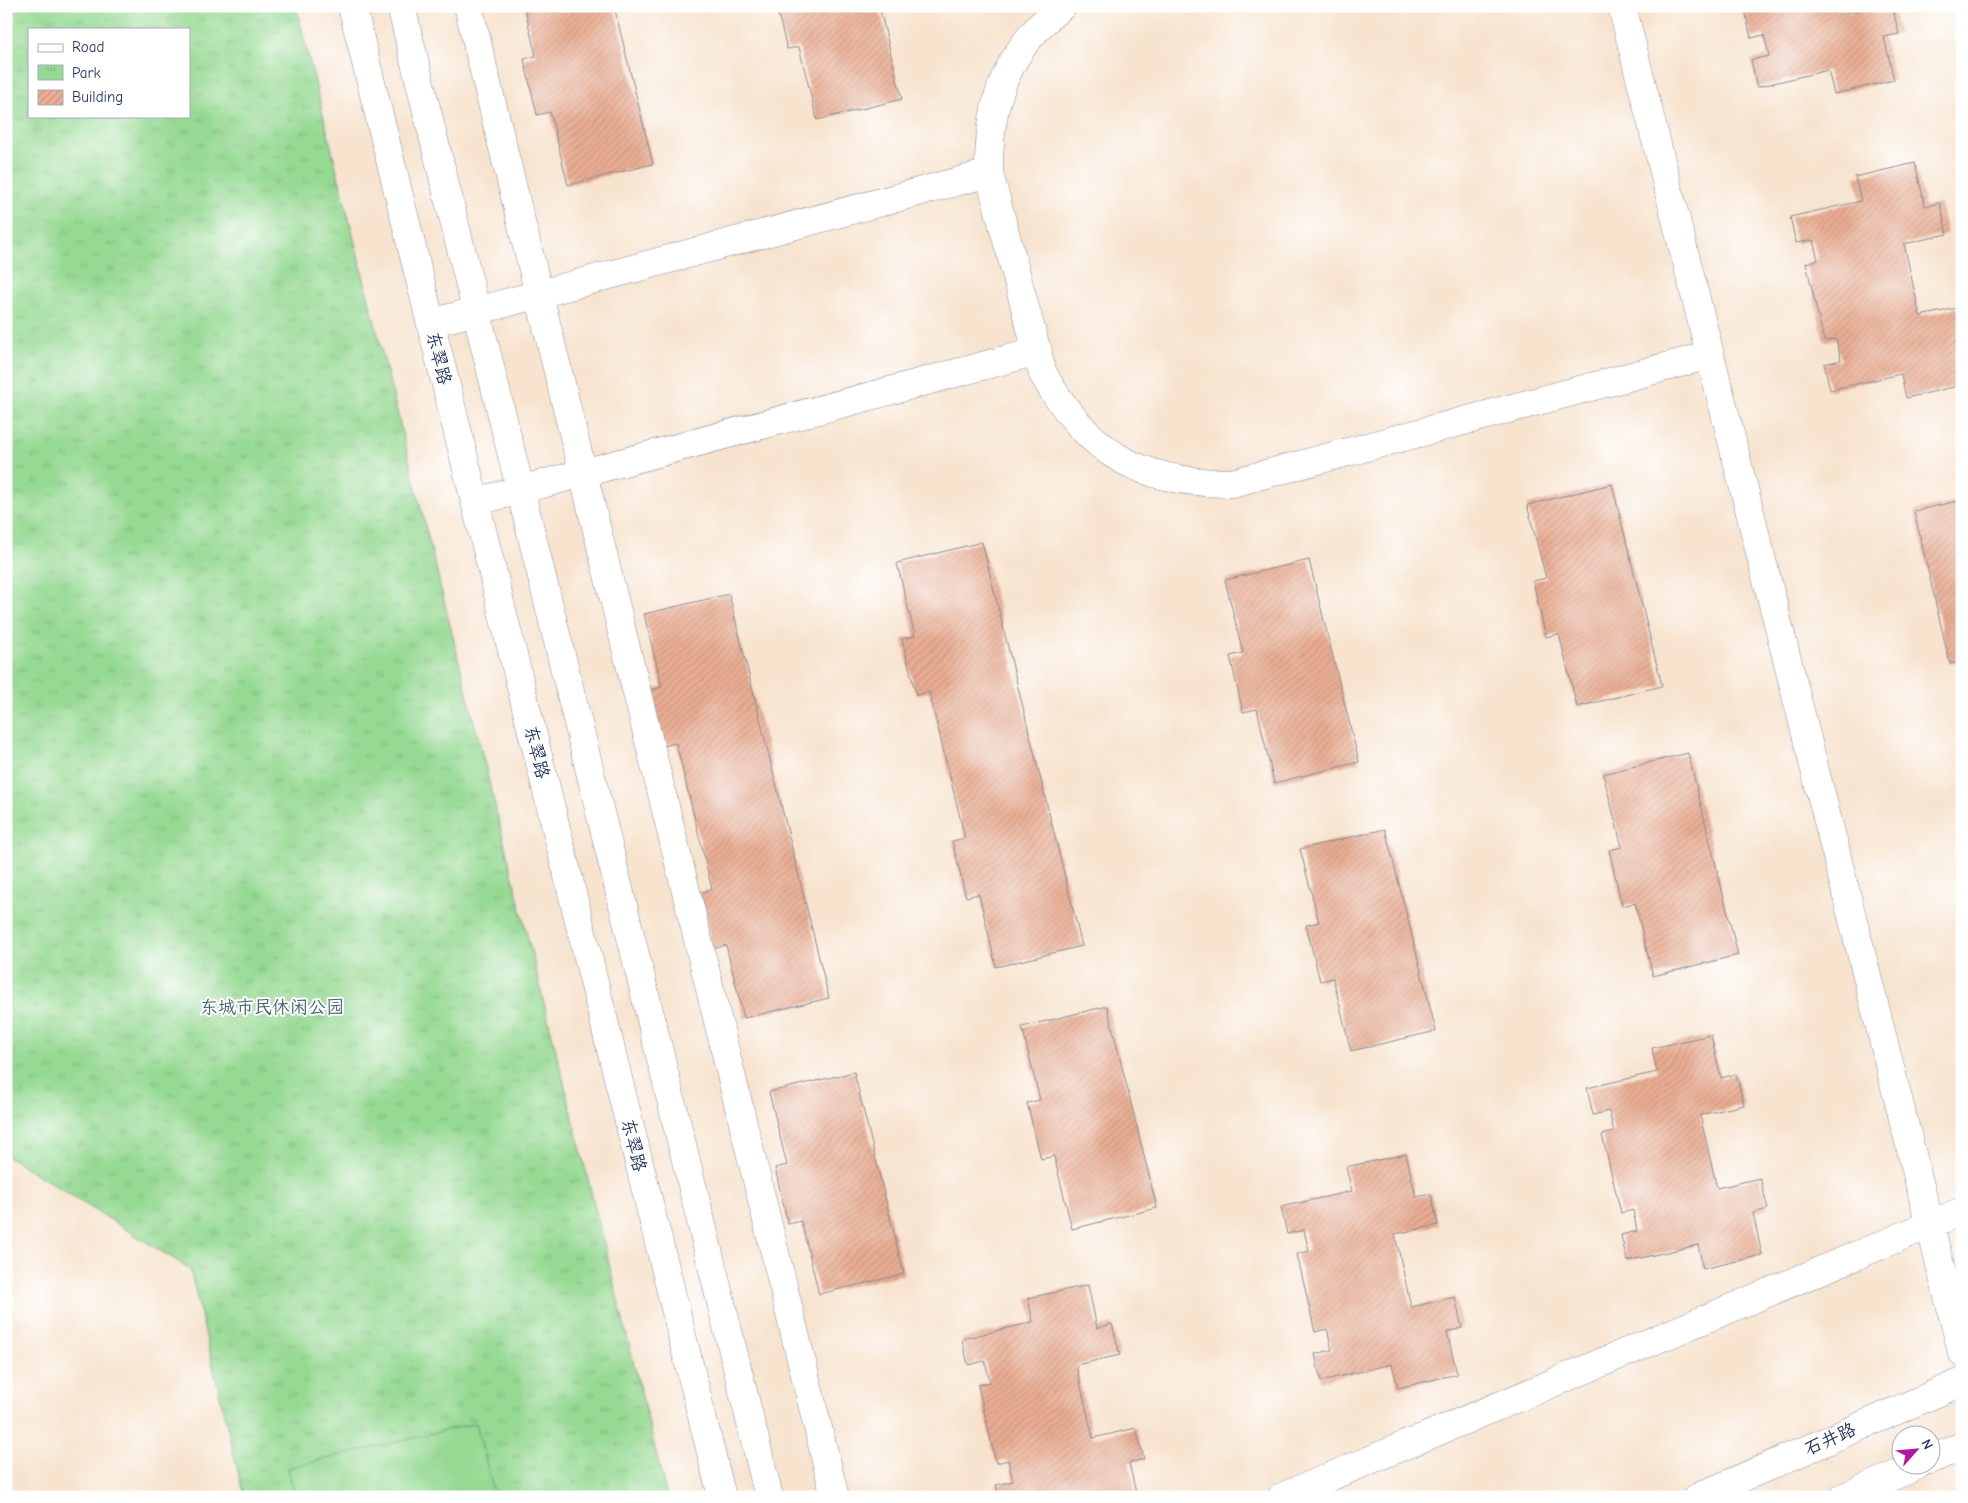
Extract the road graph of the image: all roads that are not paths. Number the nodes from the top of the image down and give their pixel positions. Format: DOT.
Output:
graph roads {
  1 [pos="352,6"];
  2 [pos="400,6"];
  3 [pos="468,6"];
  4 [pos="1062,6"];
  5 [pos="1622,6"];
  6 [pos="989,173"];
  7 [pos="539,294"];
  8 [pos="476,311"];
  9 [pos="431,323"];
  10 [pos="1038,351"];
  11 [pos="1710,355"];
  12 [pos="582,473"];
  13 [pos="520,490"];
  14 [pos="475,502"];
  15 [pos="1962,1211"];
  16 [pos="1930,1224"];
  17 [pos="1962,1352"];
  18 [pos="1962,1382"];
  19 [pos="1962,1446"];
  20 [pos="1940,1456"];
  21 [pos="1893,1476"];
  22 [pos="722,1497"];
  23 [pos="769,1497"];
  24 [pos="835,1497"];
  25 [pos="1282,1497"];
  26 [pos="1698,1497"];
  27 [pos="1844,1497"];
  1 -- 9 [label="street, 东翠路"];
  2 -- 8 [label="street"];
  3 -- 7 [label="street"];
  4 -- 6 [label="street"];
  5 -- 11 [label="street"];
  6 -- 7 [label="street"];
  6 -- 10 [label="street"];
  7 -- 8 [label="street"];
  7 -- 12 [label="street"];
  8 -- 9 [label="street"];
  8 -- 13 [label="street"];
  9 -- 14 [label="street, 东翠路"];
  10 -- 11 [label="street"];
  10 -- 12 [label="street"];
  11 -- 16 [label="street"];
  12 -- 13 [label="street"];
  12 -- 24 [label="street"];
  13 -- 14 [label="street"];
  13 -- 23 [label="street"];
  14 -- 22 [label="street, 东翠路"];
  15 -- 16 [label="street"];
  16 -- 17 [label="street"];
  16 -- 25 [label="street"];
  18 -- 26 [label="street, 石井路"];
  19 -- 20 [label="street"];
  21 -- 27 [label="street"];
}
